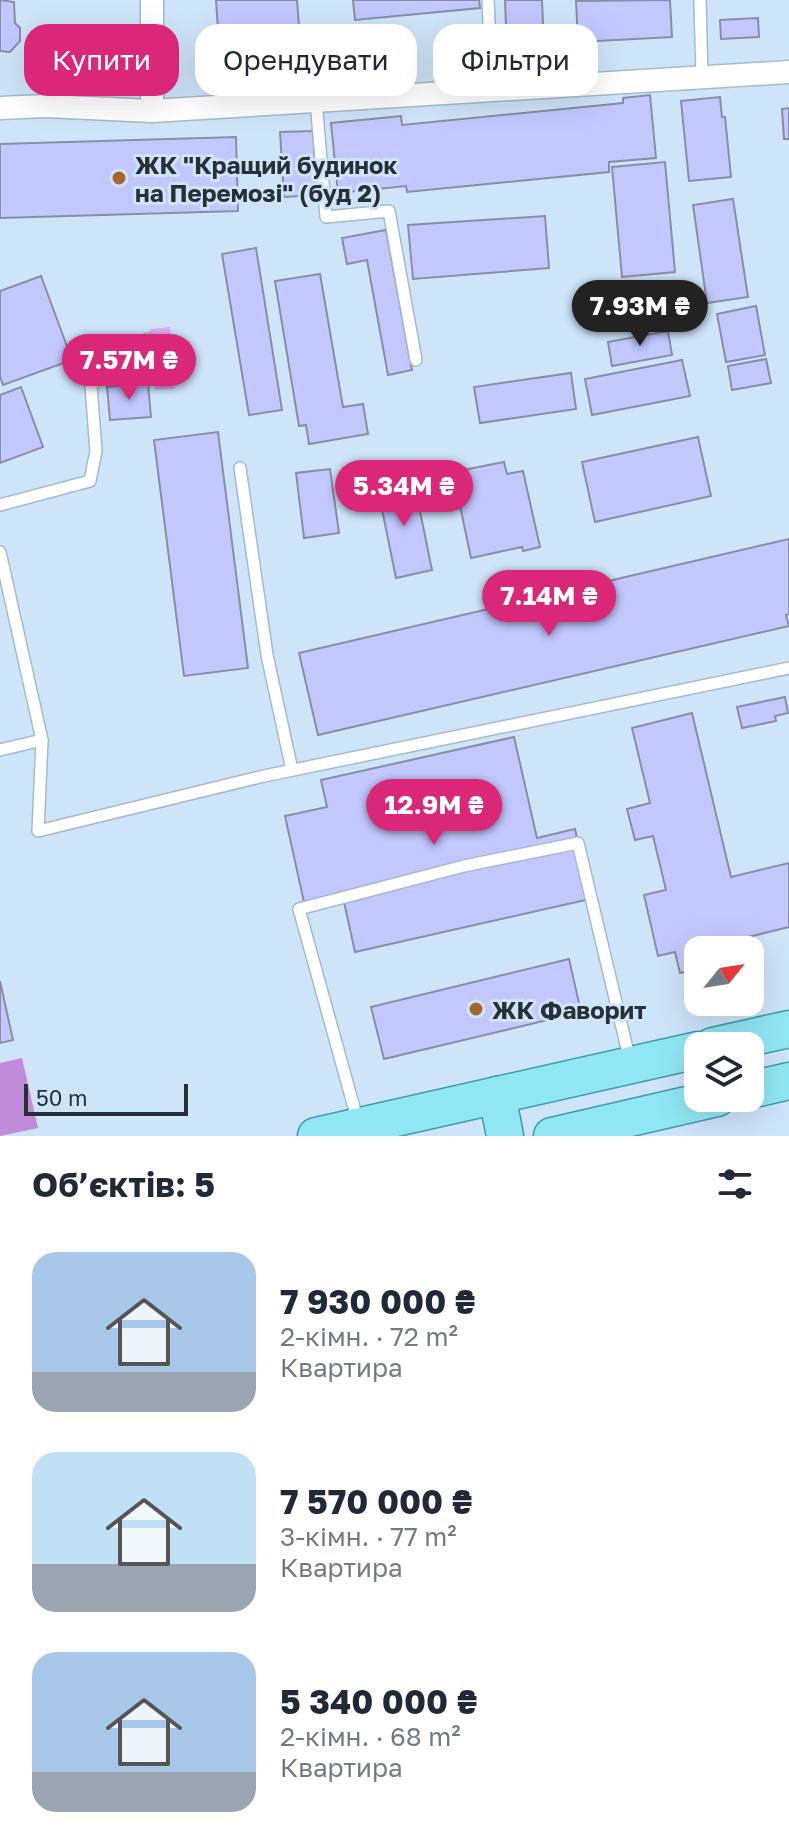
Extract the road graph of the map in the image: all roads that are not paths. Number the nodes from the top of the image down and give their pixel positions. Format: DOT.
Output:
graph roads {
  1 [pos="152,0"];
  2 [pos="488,0"];
  3 [pos="700,0"];
  4 [pos="489,24"];
  5 [pos="789,72"];
  6 [pos="702,77"];
  7 [pos="598,83"];
  8 [pos="433,94"];
  9 [pos="316,101"];
  10 [pos="0,108"];
  11 [pos="152,111"];
  12 [pos="148,339"];
  13 [pos="416,360"];
  14 [pos="240,468"];
  15 [pos="0,505"];
  16 [pos="0,552"];
  17 [pos="789,668"];
  18 [pos="42,740"];
  19 [pos="0,750"];
  20 [pos="292,770"];
  21 [pos="789,1029"];
  22 [pos="764,1035"];
  23 [pos="684,1053"];
  24 [pos="631,1065"];
  25 [pos="789,1081"];
  26 [pos="764,1087"];
  27 [pos="497,1095"];
  28 [pos="684,1106"];
  29 [pos="359,1126"];
  30 [pos="316,1136"];
  31 [pos="505,1136"];
  32 [pos="552,1136"];
  1 -- 11 [label="street"];
  2 -- 4 [label="lane"];
  3 -- 6 [label="lane"];
  5 -- 6 [label="street"];
  6 -- 7 [label="street"];
  8 -- 9 [label="street"];
  9 -- 11 [label="street"];
  9 -- 13 [label="lane"];
  10 -- 11 [label="street"];
  12 -- 15 [label="lane"];
  14 -- 20 [label="lane"];
  16 -- 18 [label="lane"];
  17 -- 20 [label="lane"];
  18 -- 19 [label="lane"];
  18 -- 20 [label="lane"];
  21 -- 22 [label="main road"];
  23 -- 24 [label="main road"];
  24 -- 27 [label="main road"];
  24 -- 29 [label="lane"];
  25 -- 26 [label="main road"];
  27 -- 29 [label="main road"];
  27 -- 31 [label="main road"];
  28 -- 32 [label="main road"];
  29 -- 30 [label="main road"];
}
